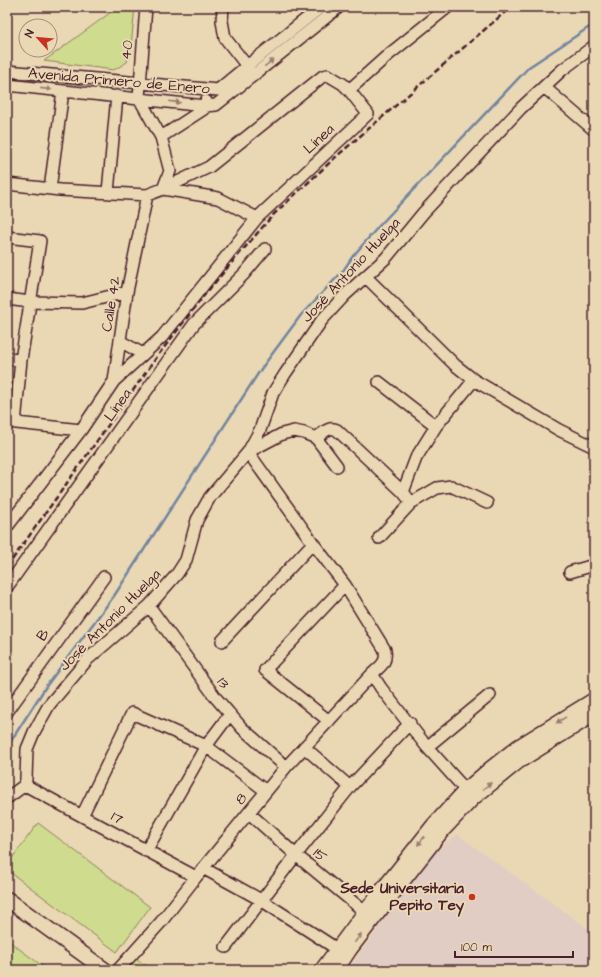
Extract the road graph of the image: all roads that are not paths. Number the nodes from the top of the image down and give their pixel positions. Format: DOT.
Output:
graph roads {
  1 [pos="146,7"];
  2 [pos="223,7"];
  3 [pos="321,7"];
  4 [pos="339,7"];
  5 [pos="448,7"];
  6 [pos="594,46"];
  7 [pos="7,71"];
  8 [pos="250,71"];
  9 [pos="140,83"];
  10 [pos="7,85"];
  11 [pos="544,87"];
  12 [pos="206,89"];
  13 [pos="350,90"];
  14 [pos="63,91"];
  15 [pos="117,96"];
  16 [pos="139,98"];
  17 [pos="205,106"];
  18 [pos="594,130"];
  19 [pos="161,137"];
  20 [pos="7,184"];
  21 [pos="50,189"];
  22 [pos="163,189"];
  23 [pos="108,192"];
  24 [pos="147,194"];
  25 [pos="257,218"];
  26 [pos="7,237"];
  27 [pos="265,249"];
  28 [pos="366,278"];
  29 [pos="127,292"];
  30 [pos="7,299"];
  31 [pos="30,302"];
  32 [pos="120,341"];
  33 [pos="143,354"];
  34 [pos="7,359"];
  35 [pos="21,360"];
  36 [pos="474,380"];
  37 [pos="114,381"];
  38 [pos="379,382"];
  39 [pos="11,423"];
  40 [pos="436,426"];
  41 [pos="81,430"];
  42 [pos="316,438"];
  43 [pos="594,448"];
  44 [pos="248,452"];
  45 [pos="337,466"];
  46 [pos="403,492"];
  47 [pos="411,503"];
  48 [pos="486,503"];
  49 [pos="7,527"];
  50 [pos="379,538"];
  51 [pos="313,543"];
  52 [pos="594,566"];
  53 [pos="570,572"];
  54 [pos="104,577"];
  55 [pos="345,586"];
  56 [pos="7,587"];
  57 [pos="149,606"];
  58 [pos="222,641"];
  59 [pos="372,674"];
  60 [pos="490,695"];
  61 [pos="594,700"];
  62 [pos="8,706"];
  63 [pos="230,714"];
  64 [pos="594,714"];
  65 [pos="329,721"];
  66 [pos="410,723"];
  67 [pos="206,746"];
  68 [pos="304,747"];
  69 [pos="427,747"];
  70 [pos="286,767"];
  71 [pos="25,785"];
  72 [pos="350,786"];
  73 [pos="266,791"];
  74 [pos="470,794"];
  75 [pos="7,798"];
  76 [pos="249,813"];
  77 [pos="82,816"];
  78 [pos="146,851"];
  79 [pos="296,855"];
  80 [pos="203,868"];
  81 [pos="196,877"];
  82 [pos="7,899"];
  83 [pos="261,900"];
  84 [pos="369,915"];
  85 [pos="226,947"];
  86 [pos="337,949"];
  87 [pos="106,970"];
  88 [pos="118,970"];
  89 [pos="322,970"];
  90 [pos="336,970"];
  1 -- 9 [label="street, 40"];
  2 -- 8 [label="street"];
  3 -- 8 [label="street, Avenida Primero de Enero"];
  8 -- 4 [label="street, Avenida Primero de Enero, one-way"];
  5 -- 13 [label="street"];
  6 -- 11 [label="street, José Antonio Huelga"];
  7 -- 9 [label="street, Avenida Primero de Enero"];
  8 -- 12 [label="street, Avenida Primero de Enero"];
  8 -- 17 [label="street, Avenida Primero de Enero"];
  9 -- 12 [label="street, Avenida Primero de Enero"];
  9 -- 16 [label="street, 40"];
  10 -- 14 [label="street, Avenida Primero de Enero, one-way"];
  11 -- 18 [label="street"];
  11 -- 28 [label="street, José Antonio Huelga"];
  12 -- 17 [label="street"];
  13 -- 22 [label="street"];
  13 -- 25 [label="street, Línea"];
  14 -- 15 [label="street, Avenida Primero de Enero"];
  14 -- 21 [label="street"];
  15 -- 16 [label="street, Avenida Primero de Enero"];
  15 -- 23 [label="street"];
  16 -- 17 [label="street, Avenida Primero de Enero, one-way"];
  16 -- 19 [label="street"];
  17 -- 19 [label="street"];
  19 -- 22 [label="street"];
  20 -- 21 [label="street"];
  21 -- 23 [label="street"];
  22 -- 24 [label="street"];
  22 -- 25 [label="street"];
  23 -- 24 [label="street"];
  24 -- 29 [label="street, Calle 42"];
  25 -- 33 [label="street, Línea"];
  26 -- 31 [label="street"];
  27 -- 56 [label="street, Línea"];
  28 -- 36 [label="street"];
  28 -- 44 [label="street, José Antonio Huelga"];
  29 -- 31 [label="street"];
  29 -- 32 [label="street, Calle 42"];
  30 -- 31 [label="street"];
  31 -- 35 [label="street"];
  32 -- 33 [label="street"];
  32 -- 37 [label="street, Calle 42"];
  33 -- 37 [label="street, Línea"];
  34 -- 35 [label="street"];
  35 -- 39 [label="street"];
  36 -- 40 [label="street"];
  36 -- 43 [label="street"];
  37 -- 41 [label="street, Calle 42"];
  38 -- 40 [label="street"];
  39 -- 41 [label="street"];
  40 -- 46 [label="street"];
  41 -- 49 [label="street, Calle 42"];
  42 -- 44 [label="street"];
  42 -- 45 [label="street"];
  42 -- 46 [label="street"];
  44 -- 51 [label="street"];
  44 -- 57 [label="street, José Antonio Huelga"];
  46 -- 47 [label="street"];
  47 -- 48 [label="street"];
  47 -- 50 [label="street"];
  51 -- 55 [label="street"];
  51 -- 58 [label="street"];
  52 -- 53 [label="street"];
  54 -- 62 [label="street, B"];
  55 -- 59 [label="street, 8"];
  55 -- 65 [label="street"];
  57 -- 63 [label="street, 13"];
  57 -- 71 [label="street, José Antonio Huelga"];
  59 -- 65 [label="street, 8"];
  59 -- 66 [label="street"];
  60 -- 69 [label="street"];
  61 -- 74 [label="main road, one-way"];
  63 -- 67 [label="street"];
  63 -- 70 [label="street, 13"];
  74 -- 64 [label="main road, one-way"];
  65 -- 68 [label="street, 8"];
  66 -- 69 [label="street"];
  66 -- 72 [label="street"];
  67 -- 73 [label="street"];
  67 -- 77 [label="street"];
  67 -- 78 [label="street"];
  68 -- 70 [label="street, 8"];
  68 -- 72 [label="street"];
  69 -- 74 [label="street"];
  70 -- 73 [label="street, 8"];
  71 -- 75 [label="street"];
  71 -- 77 [label="street, 17"];
  72 -- 79 [label="street"];
  73 -- 76 [label="street, 8"];
  74 -- 84 [label="main road"];
  76 -- 79 [label="street, 15"];
  76 -- 80 [label="street, 8"];
  77 -- 78 [label="street, 17"];
  78 -- 81 [label="street, 17"];
  79 -- 83 [label="street"];
  79 -- 84 [label="street, 15"];
  80 -- 81 [label="street, 8"];
  80 -- 83 [label="street"];
  81 -- 88 [label="street, 8"];
  82 -- 87 [label="main road"];
  83 -- 85 [label="street"];
  83 -- 86 [label="street"];
  84 -- 86 [label="main road"];
  90 -- 84 [label="main road, one-way"];
  86 -- 89 [label="main road"];
}
